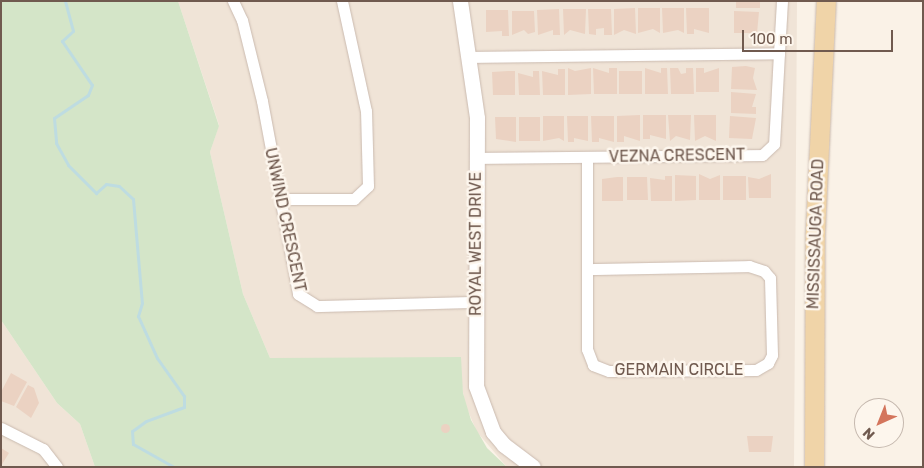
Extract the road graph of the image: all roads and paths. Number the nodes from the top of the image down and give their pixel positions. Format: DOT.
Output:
graph roads {
  1 [pos="233,1"];
  2 [pos="342,1"];
  3 [pos="460,1"];
  4 [pos="782,1"];
  5 [pos="826,1"];
  6 [pos="779,53"];
  7 [pos="470,57"];
  8 [pos="587,157"];
  9 [pos="476,158"];
  10 [pos="280,199"];
  11 [pos="588,270"];
  12 [pos="475,302"];
  13 [pos="1,428"];
  14 [pos="57,467"];
  15 [pos="533,467"];
  16 [pos="814,467"];
  1 -- 10 [label="street, UNWIND CRESCENT"];
  2 -- 10 [label="street"];
  3 -- 7 [label="street, ROYAL WEST DRIVE"];
  4 -- 6 [label="street, VEZNA CRESCENT"];
  5 -- 16 [label="main road, MISSISSAUGA ROAD"];
  6 -- 7 [label="street"];
  6 -- 8 [label="street, VEZNA CRESCENT"];
  7 -- 9 [label="street, ROYAL WEST DRIVE"];
  8 -- 9 [label="street, VEZNA CRESCENT"];
  8 -- 11 [label="street, GERMAIN CIRCLE"];
  9 -- 12 [label="street, ROYAL WEST DRIVE"];
  10 -- 12 [label="street, UNWIND CRESCENT"];
  11 -- 11 [label="street, GERMAIN CIRCLE"];
  12 -- 15 [label="street, ROYAL WEST DRIVE"];
  13 -- 14 [label="street"];
}
